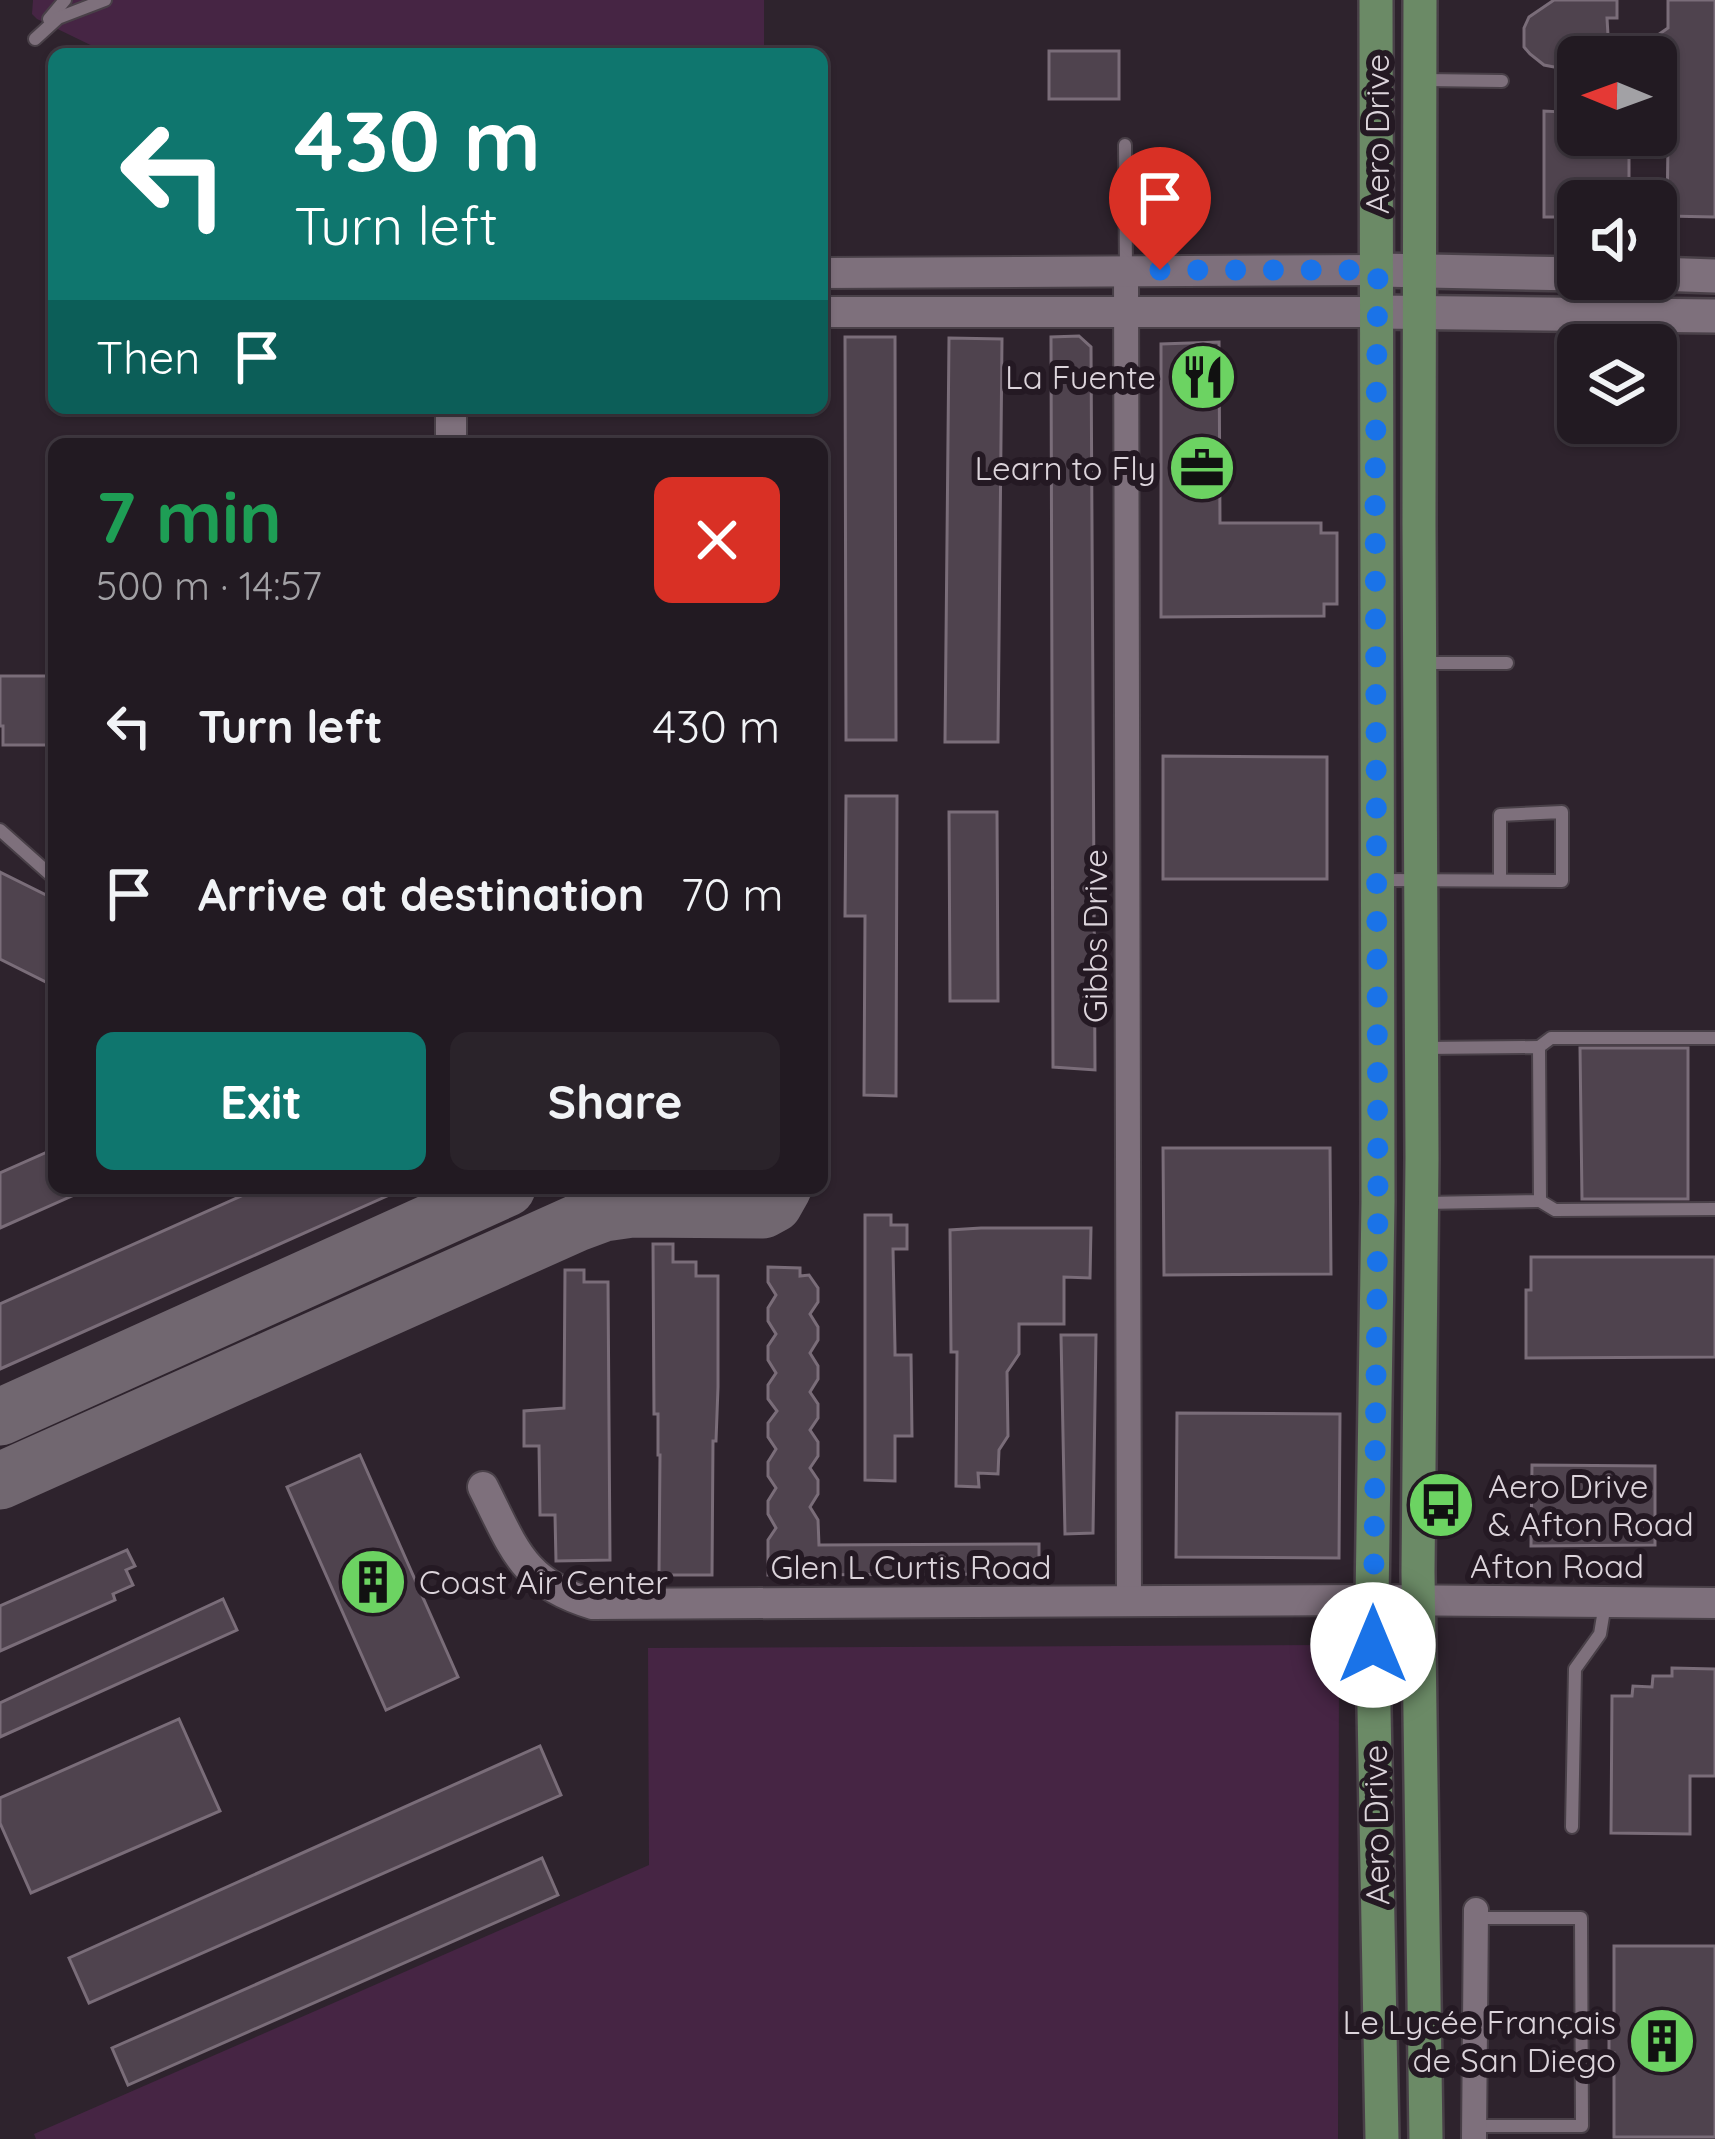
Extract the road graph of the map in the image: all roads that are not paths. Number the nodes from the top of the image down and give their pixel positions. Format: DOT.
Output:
graph roads {
  1 [pos="65,0"];
  2 [pos="1376,0"];
  3 [pos="1420,0"];
  4 [pos="97,1"];
  5 [pos="1420,80"];
  6 [pos="1502,81"];
  7 [pos="1125,146"];
  8 [pos="1378,270"];
  9 [pos="1126,271"];
  10 [pos="1420,271"];
  11 [pos="828,273"];
  12 [pos="1557,274"];
  13 [pos="1677,275"];
  14 [pos="1715,276"];
  15 [pos="1127,311"];
  16 [pos="828,312"];
  17 [pos="1377,312"];
  18 [pos="1420,313"];
  19 [pos="1715,316"];
  20 [pos="1419,663"];
  21 [pos="1507,663"];
  22 [pos="0,830"];
  23 [pos="48,873"];
  24 [pos="1376,880"];
  25 [pos="1420,880"];
  26 [pos="1500,880"];
  27 [pos="1715,1038"];
  28 [pos="1539,1047"];
  29 [pos="1421,1048"];
  30 [pos="1540,1201"];
  31 [pos="1422,1203"];
  32 [pos="1715,1209"];
  33 [pos="483,1487"];
  34 [pos="1396,1600"];
  35 [pos="1129,1602"];
  36 [pos="1605,1602"];
  37 [pos="1715,1604"];
  38 [pos="1572,1827"];
  39 [pos="1476,1914"];
  40 [pos="1474,2133"];
  41 [pos="1382,2139"];
  42 [pos="1426,2139"];
  1 -- 4 [label="lane"];
  2 -- 8 [label="main road, Aero Drive"];
  3 -- 5 [label="main road, Aero Drive"];
  5 -- 6 [label="lane"];
  5 -- 10 [label="main road, Aero Drive"];
  7 -- 9 [label="lane"];
  8 -- 9 [label="street"];
  8 -- 10 [label="main road"];
  8 -- 17 [label="main road, Aero Drive"];
  9 -- 11 [label="street"];
  9 -- 15 [label="street, Gibbs Drive"];
  10 -- 12 [label="main road"];
  10 -- 18 [label="main road, Aero Drive"];
  13 -- 14 [label="main road"];
  15 -- 16 [label="street"];
  15 -- 17 [label="street"];
  15 -- 35 [label="street, Gibbs Drive"];
  17 -- 18 [label="main road"];
  17 -- 24 [label="main road, Aero Drive"];
  18 -- 19 [label="main road"];
  18 -- 20 [label="main road, Aero Drive"];
  20 -- 21 [label="lane"];
  20 -- 25 [label="main road, Aero Drive"];
  22 -- 23 [label="lane"];
  24 -- 25 [label="lane"];
  24 -- 34 [label="main road, Aero Drive"];
  25 -- 26 [label="lane"];
  25 -- 29 [label="main road, Aero Drive"];
  26 -- 26 [label="lane"];
  27 -- 28 [label="lane"];
  28 -- 29 [label="lane"];
  28 -- 30 [label="lane"];
  29 -- 31 [label="main road, Aero Drive"];
  30 -- 31 [label="lane"];
  30 -- 32 [label="lane"];
  31 -- 34 [label="main road, Aero Drive"];
  33 -- 35 [label="street, Glen L Curtis Road"];
  34 -- 35 [label="street, Glen L Curtis Road"];
  34 -- 36 [label="street, Afton Road"];
  34 -- 41 [label="main road, Aero Drive"];
  34 -- 42 [label="main road, Aero Drive"];
  36 -- 37 [label="street, Afton Road"];
  36 -- 38 [label="lane"];
  39 -- 40 [label="street"];
  39 -- 40 [label="lane"];
}
